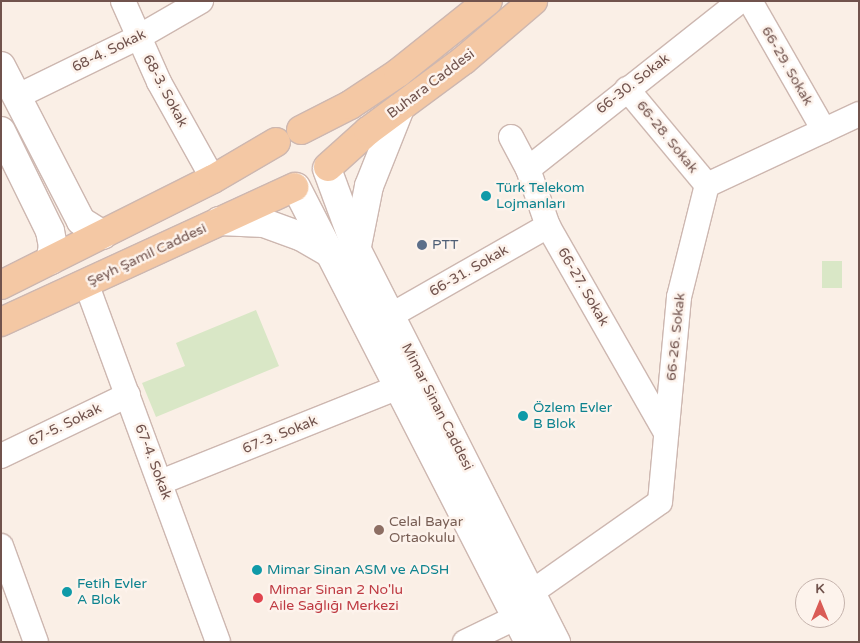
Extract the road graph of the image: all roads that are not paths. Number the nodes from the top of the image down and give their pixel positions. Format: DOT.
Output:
graph roads {
  1 [pos="123,1"];
  2 [pos="200,1"];
  3 [pos="533,1"];
  4 [pos="740,1"];
  5 [pos="750,1"];
  6 [pos="474,6"];
  7 [pos="138,38"];
  8 [pos="1,66"];
  9 [pos="627,89"];
  10 [pos="16,97"];
  11 [pos="400,108"];
  12 [pos="859,114"];
  13 [pos="1,130"];
  14 [pos="301,130"];
  15 [pos="824,130"];
  16 [pos="511,137"];
  17 [pos="276,142"];
  18 [pos="328,168"];
  19 [pos="528,169"];
  20 [pos="213,179"];
  21 [pos="707,185"];
  22 [pos="295,187"];
  23 [pos="219,221"];
  24 [pos="548,226"];
  25 [pos="103,235"];
  26 [pos="357,250"];
  27 [pos="330,253"];
  28 [pos="50,261"];
  29 [pos="86,283"];
  30 [pos="1,285"];
  31 [pos="390,316"];
  32 [pos="1,322"];
  33 [pos="398,387"];
  34 [pos="128,395"];
  35 [pos="666,433"];
  36 [pos="1,456"];
  37 [pos="161,482"];
  38 [pos="1,546"];
  39 [pos="532,592"];
  40 [pos="517,617"];
  41 [pos="36,642"];
  42 [pos="218,642"];
  43 [pos="465,642"];
  44 [pos="529,642"];
  45 [pos="556,642"];
  1 -- 7 [label="street, 68-3. Sokak"];
  2 -- 7 [label="street, 68-4. Sokak"];
  3 -- 11 [label="main road, Buhara Caddesi"];
  4 -- 9 [label="street, 66-30. Sokak"];
  5 -- 15 [label="street, 66-29. Sokak"];
  6 -- 14 [label="main road, Buhara Caddesi"];
  7 -- 10 [label="street, 68-4. Sokak"];
  7 -- 20 [label="street, 68-3. Sokak"];
  8 -- 10 [label="street"];
  9 -- 19 [label="street, 66-30. Sokak"];
  9 -- 21 [label="street, 66-28. Sokak"];
  10 -- 25 [label="street"];
  11 -- 18 [label="main road, Buhara Caddesi"];
  11 -- 26 [label="street"];
  12 -- 15 [label="street"];
  13 -- 28 [label="street"];
  14 -- 17 [label="main road"];
  14 -- 18 [label="main road"];
  15 -- 21 [label="street"];
  16 -- 19 [label="street, 66-27. Sokak"];
  17 -- 20 [label="main road"];
  17 -- 22 [label="main road"];
  18 -- 22 [label="main road"];
  18 -- 26 [label="street, Mimar Sinan Caddesi"];
  19 -- 24 [label="street, 66-27. Sokak"];
  20 -- 25 [label="main road"];
  21 -- 35 [label="street, 66-26. Sokak"];
  22 -- 23 [label="main road, Şeyh Şamil Caddesi"];
  22 -- 27 [label="street, Mimar Sinan Caddesi"];
  23 -- 27 [label="street"];
  23 -- 29 [label="main road, Şeyh Şamil Caddesi"];
  24 -- 31 [label="street, 66-31. Sokak"];
  24 -- 35 [label="street, 66-27. Sokak"];
  25 -- 28 [label="main road"];
  26 -- 31 [label="street, Mimar Sinan Caddesi"];
  27 -- 33 [label="street, Mimar Sinan Caddesi"];
  28 -- 30 [label="main road"];
  29 -- 32 [label="main road, Şeyh Şamil Caddesi"];
  29 -- 34 [label="street, 67-4. Sokak"];
  31 -- 39 [label="street, Mimar Sinan Caddesi"];
  33 -- 37 [label="street, 67-3. Sokak"];
  33 -- 40 [label="street, Mimar Sinan Caddesi"];
  34 -- 36 [label="street, 67-5. Sokak"];
  34 -- 37 [label="street, 67-4. Sokak"];
  35 -- 39 [label="street, 66-26. Sokak"];
  37 -- 42 [label="street, 67-4. Sokak"];
  38 -- 41 [label="street"];
  39 -- 45 [label="street, Mimar Sinan Caddesi"];
  40 -- 43 [label="street"];
  40 -- 44 [label="street, Mimar Sinan Caddesi"];
}
